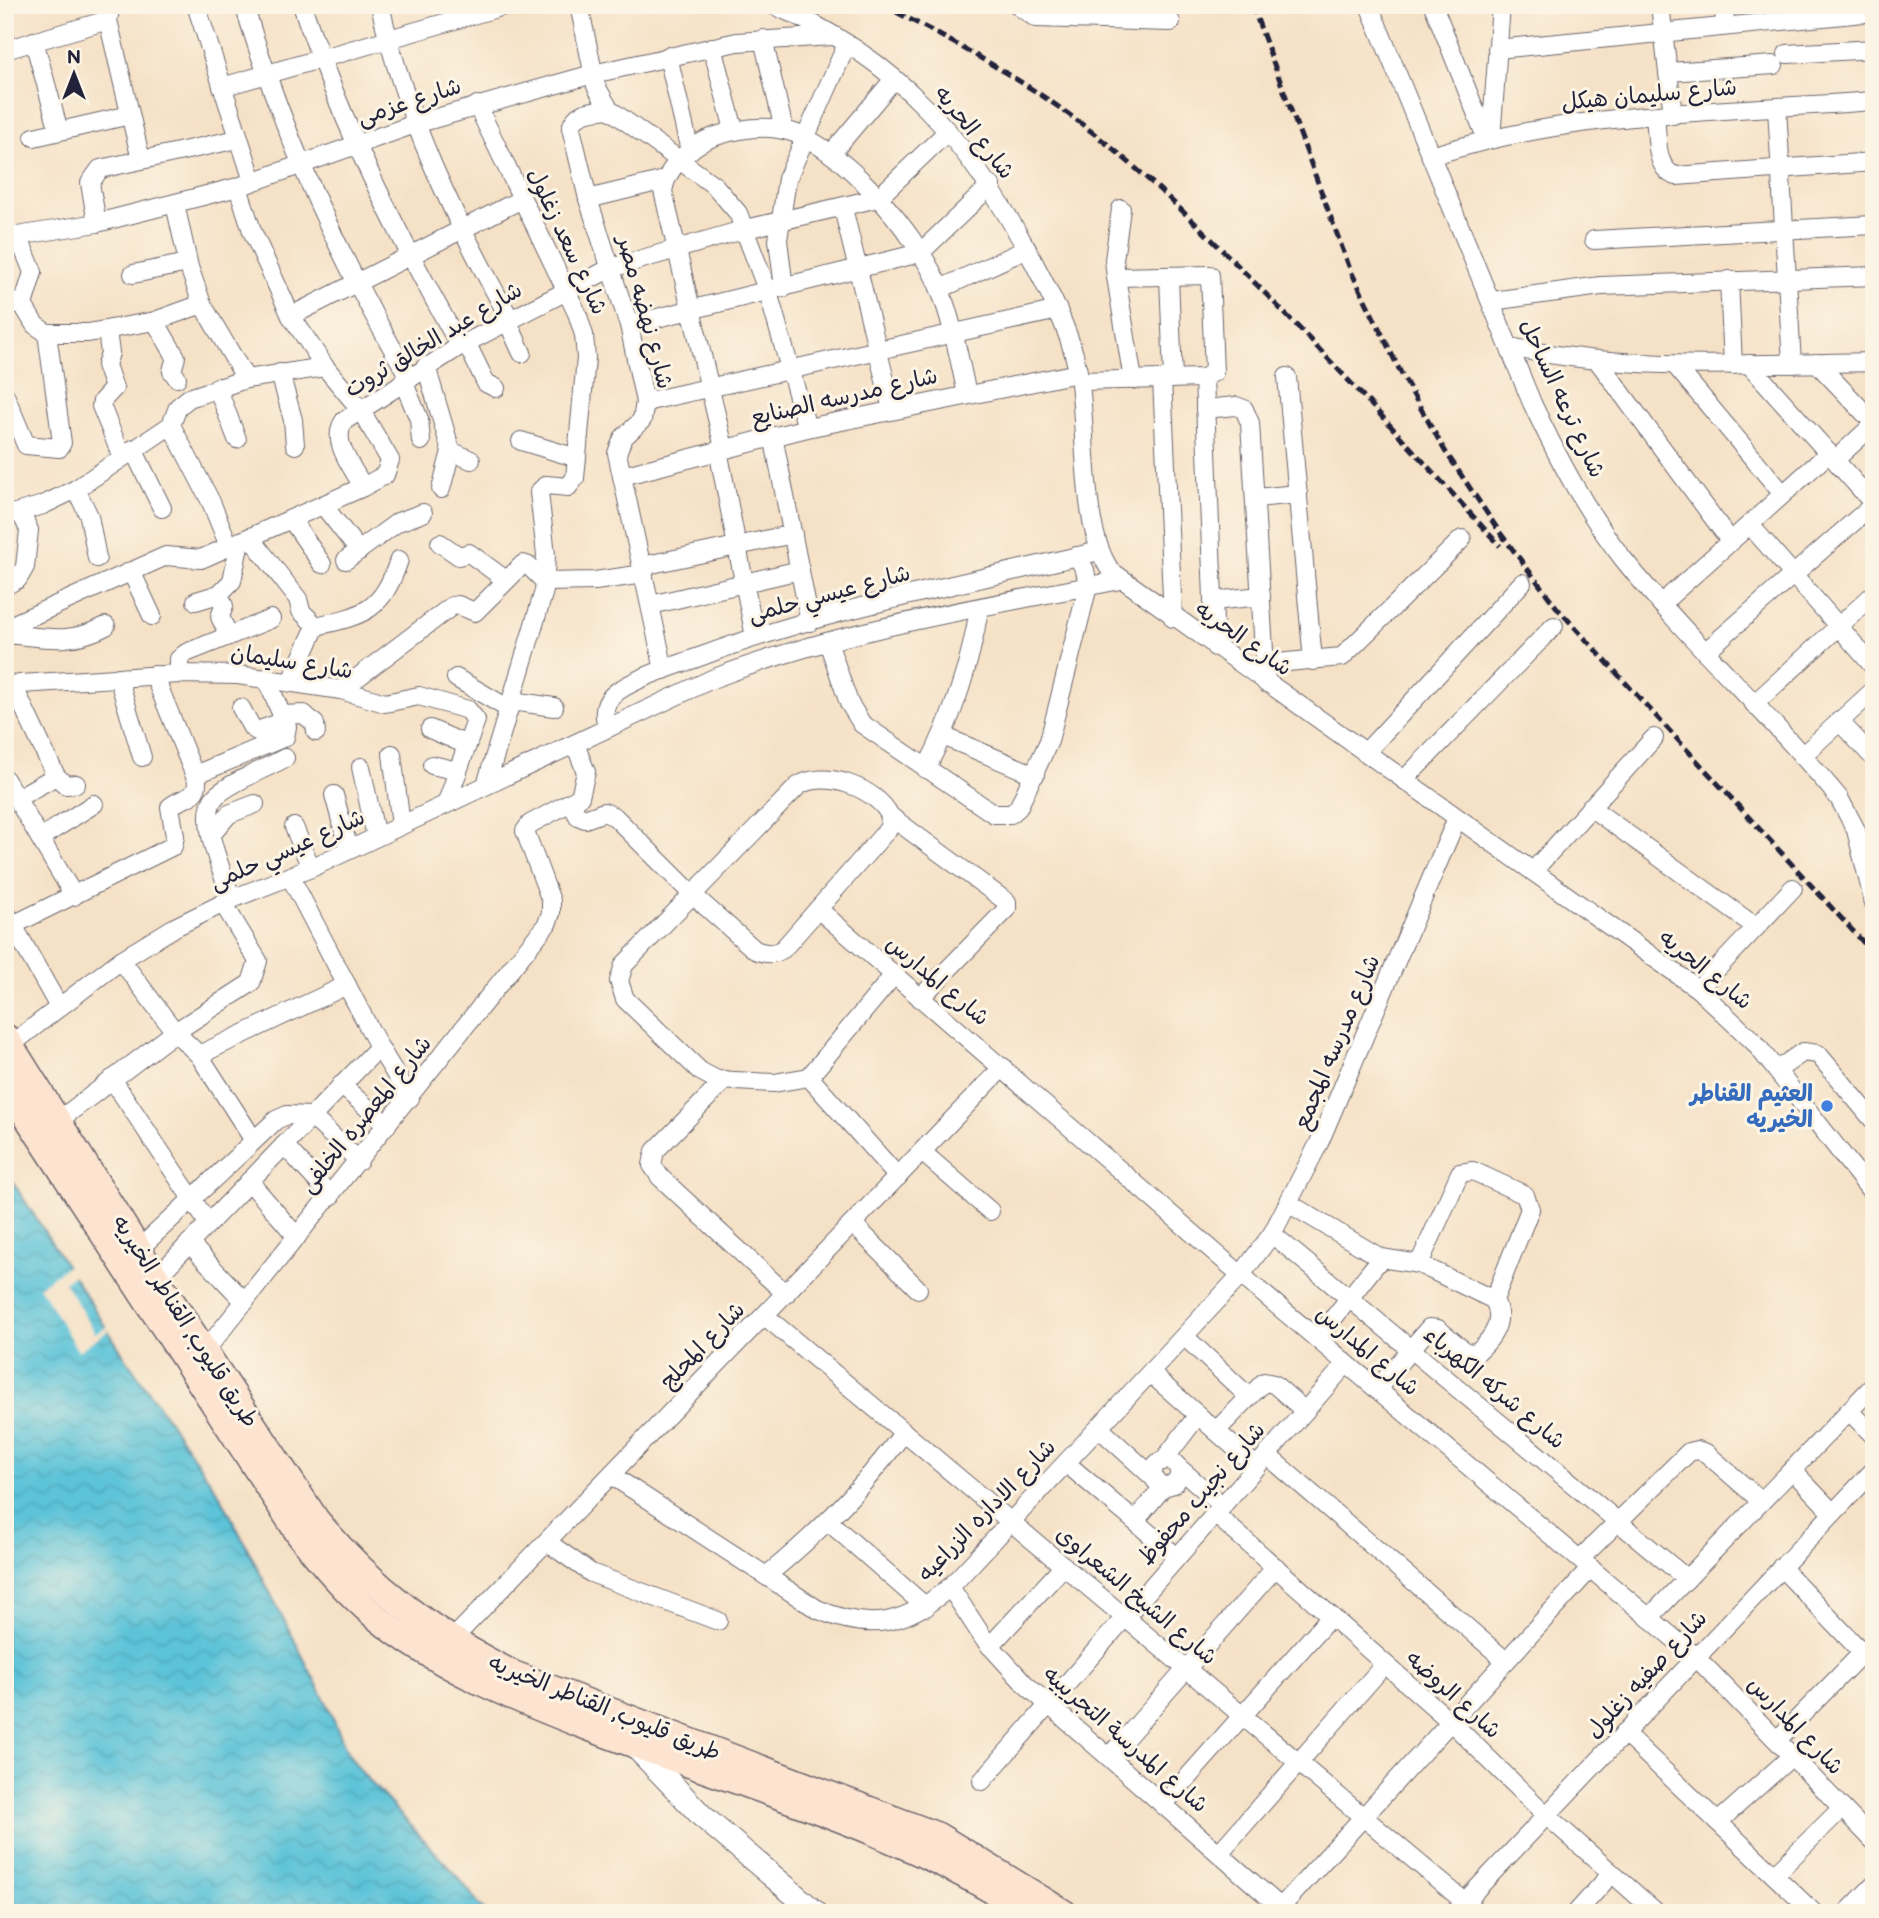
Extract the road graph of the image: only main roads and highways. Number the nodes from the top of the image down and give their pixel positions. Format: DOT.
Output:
graph roads {
  1 [pos="7,1044"];
  2 [pos="5,1083"];
  3 [pos="443,1649"];
  4 [pos="816,1800"];
  5 [pos="1029,1913"];
  6 [pos="1064,1913"];
  1 -- 3 [label="main road, طريق قليوب, القناطر الخيريه"];
  2 -- 3 [label="main road, طريق قليوب, القناطر الخيريه"];
  3 -- 4 [label="main road, طريق قليوب, القناطر الخيريه"];
  3 -- 4 [label="main road, طريق قليوب, القناطر الخيريه"];
  4 -- 5 [label="main road, طريق قليوب, القناطر الخيريه"];
  4 -- 6 [label="main road, طريق قليوب, القناطر الخيريه"];
}
